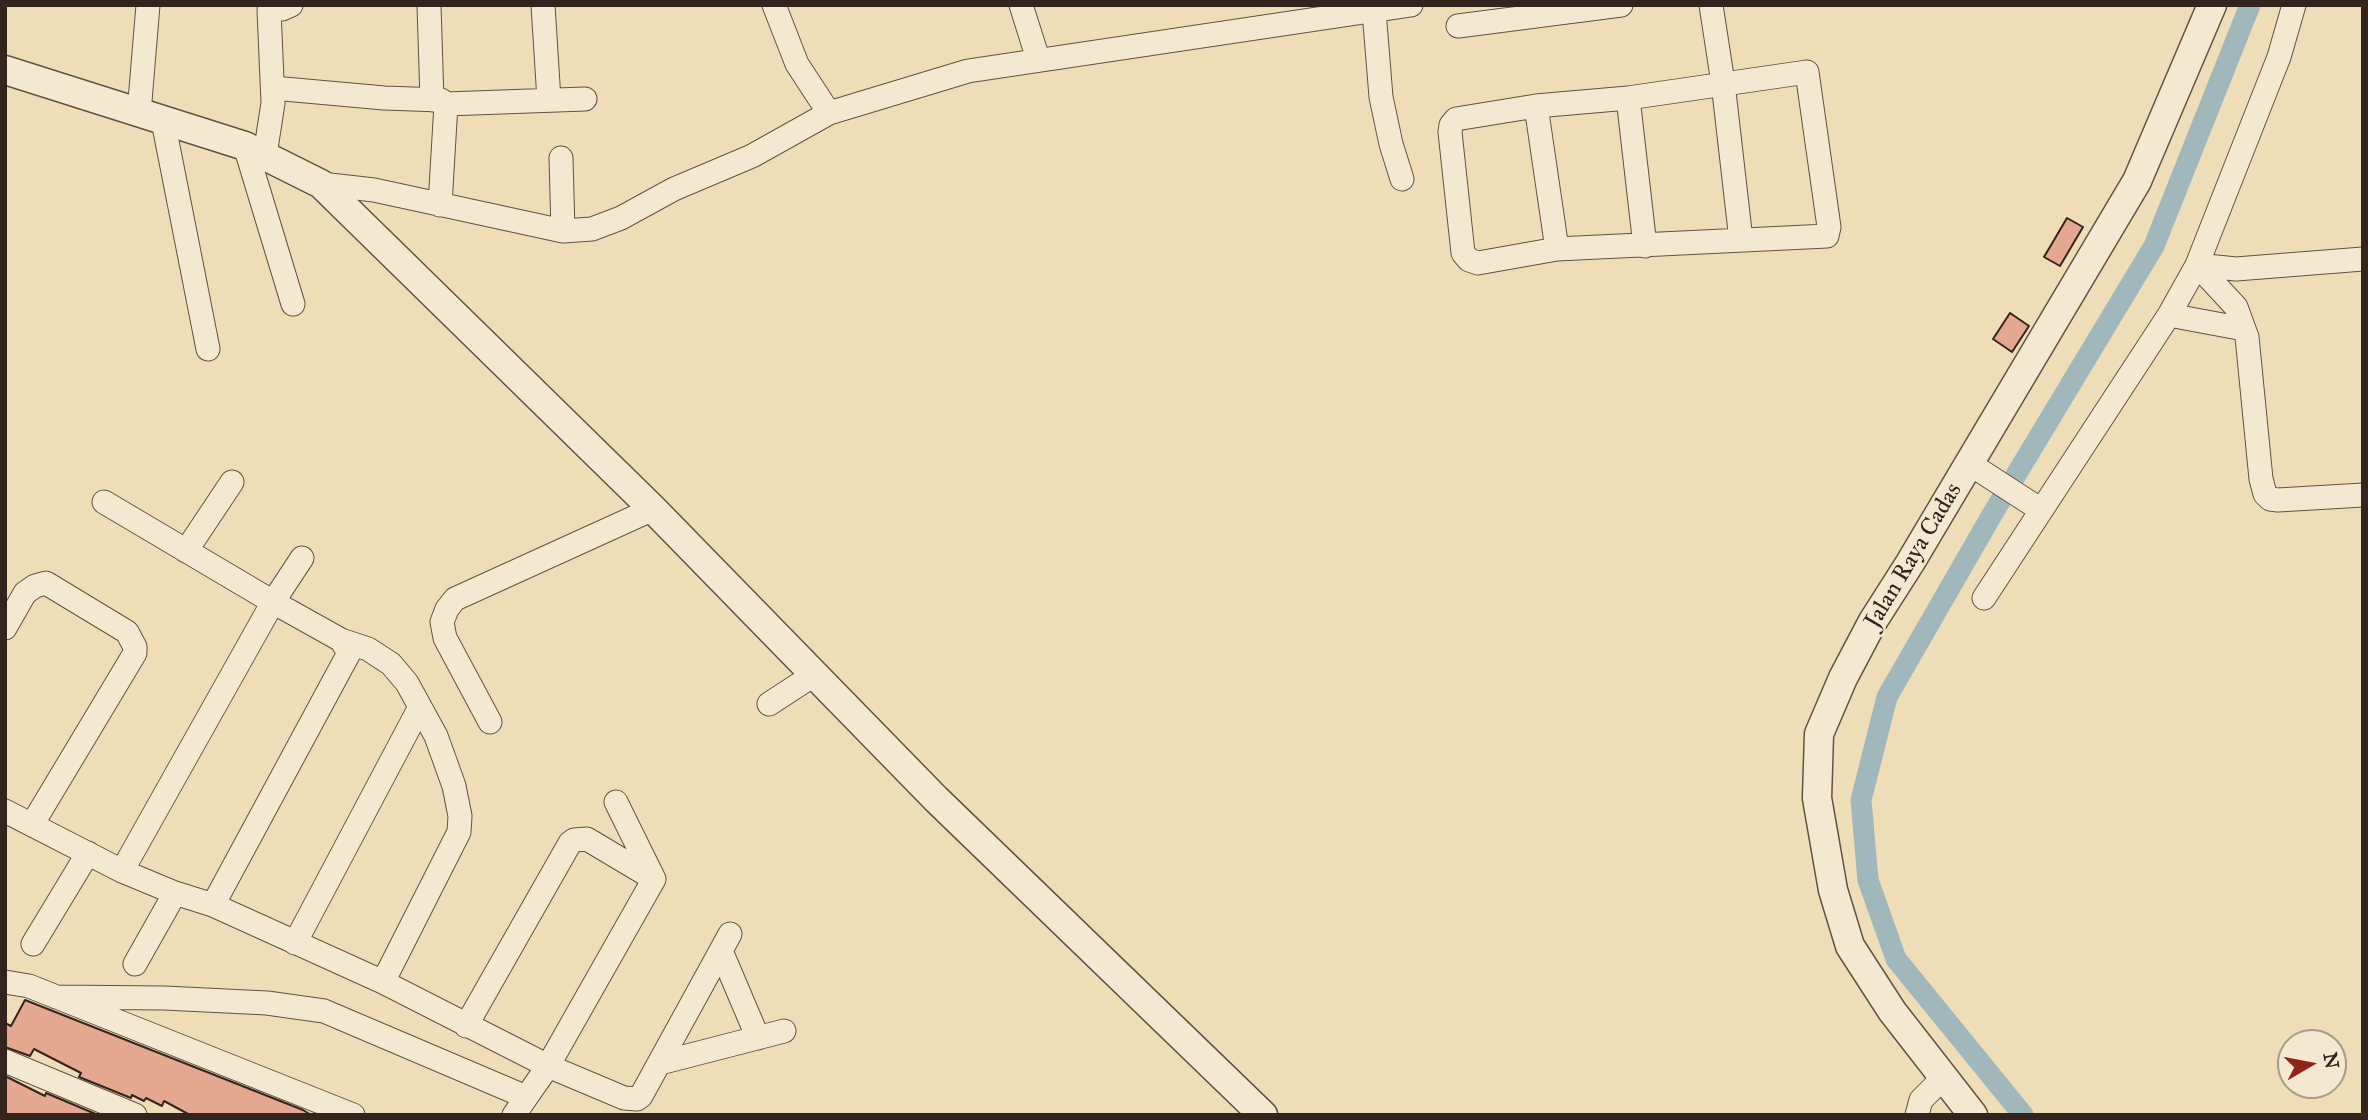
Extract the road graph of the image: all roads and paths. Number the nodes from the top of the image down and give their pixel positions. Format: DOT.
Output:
graph roads {
  1 [pos="148,5"];
  2 [pos="291,5"];
  3 [pos="429,5"];
  4 [pos="543,5"];
  5 [pos="774,5"];
  6 [pos="1021,5"];
  7 [pos="1411,5"];
  8 [pos="1621,5"];
  9 [pos="1711,5"];
  10 [pos="2212,5"];
  11 [pos="2294,5"];
  12 [pos="1374,11"];
  13 [pos="1458,26"];
  14 [pos="1038,59"];
  15 [pos="5,70"];
  16 [pos="1723,83"];
  17 [pos="273,88"];
  18 [pos="1628,97"];
  19 [pos="584,99"];
  20 [pos="549,100"];
  21 [pos="439,102"];
  22 [pos="1536,106"];
  23 [pos="829,113"];
  24 [pos="151,117"];
  25 [pos="255,150"];
  26 [pos="561,158"];
  27 [pos="1402,179"];
  28 [pos="321,184"];
  29 [pos="440,205"];
  30 [pos="563,230"];
  31 [pos="1741,240"];
  32 [pos="1645,246"];
  33 [pos="1557,249"];
  34 [pos="2363,259"];
  35 [pos="2197,265"];
  36 [pos="293,304"];
  37 [pos="2169,315"];
  38 [pos="2244,329"];
  39 [pos="208,349"];
  40 [pos="1978,470"];
  41 [pos="232,482"];
  42 [pos="2363,495"];
  43 [pos="104,502"];
  44 [pos="2037,508"];
  45 [pos="653,509"];
  46 [pos="186,551"];
  47 [pos="302,558"];
  48 [pos="1984,598"];
  49 [pos="273,602"];
  50 [pos="5,628"];
  51 [pos="341,639"];
  52 [pos="815,674"];
  53 [pos="769,704"];
  54 [pos="421,707"];
  55 [pos="490,722"];
  56 [pos="616,802"];
  57 [pos="6,812"];
  58 [pos="33,823"];
  59 [pos="88,853"];
  60 [pos="122,871"];
  61 [pos="654,879"];
  62 [pos="175,893"];
  63 [pos="213,905"];
  64 [pos="295,943"];
  65 [pos="33,944"];
  66 [pos="135,964"];
  67 [pos="5,982"];
  68 [pos="383,982"];
  69 [pos="56,997"];
  70 [pos="466,1026"];
  71 [pos="784,1031"];
  72 [pos="758,1038"];
  73 [pos="5,1061"];
  74 [pos="660,1063"];
  75 [pos="548,1066"];
  76 [pos="1944,1077"];
  77 [pos="520,1106"];
  78 [pos="135,1115"];
  79 [pos="353,1115"];
  80 [pos="1263,1115"];
  81 [pos="1917,1115"];
  82 [pos="1973,1115"];
  1 -- 24 [label="street"];
  2 -- 17 [label="street"];
  3 -- 21 [label="street"];
  4 -- 20 [label="street"];
  5 -- 23 [label="street"];
  6 -- 14 [label="street"];
  7 -- 12 [label="street"];
  8 -- 13 [label="street"];
  9 -- 16 [label="street"];
  10 -- 40 [label="street, Jalan Raya Cadas"];
  11 -- 35 [label="street"];
  12 -- 14 [label="street"];
  12 -- 27 [label="street"];
  14 -- 23 [label="street"];
  15 -- 24 [label="street"];
  16 -- 18 [label="street"];
  16 -- 31 [label="street"];
  16 -- 31 [label="street"];
  17 -- 21 [label="street"];
  17 -- 25 [label="street"];
  18 -- 22 [label="street"];
  18 -- 32 [label="street"];
  19 -- 20 [label="street"];
  20 -- 21 [label="street"];
  21 -- 29 [label="street"];
  22 -- 33 [label="street"];
  22 -- 33 [label="street"];
  23 -- 30 [label="street"];
  24 -- 25 [label="street"];
  24 -- 39 [label="street"];
  25 -- 28 [label="street"];
  25 -- 36 [label="street"];
  26 -- 30 [label="street"];
  28 -- 29 [label="street"];
  28 -- 45 [label="street"];
  29 -- 30 [label="street"];
  31 -- 32 [label="street"];
  32 -- 33 [label="street"];
  34 -- 35 [label="street"];
  35 -- 37 [label="street"];
  35 -- 38 [label="street"];
  37 -- 38 [label="street"];
  37 -- 44 [label="street"];
  38 -- 42 [label="street"];
  40 -- 44 [label="street"];
  40 -- 76 [label="street, Jalan Raya Cadas"];
  41 -- 46 [label="street"];
  43 -- 46 [label="street"];
  44 -- 48 [label="street"];
  45 -- 52 [label="street"];
  45 -- 55 [label="street"];
  46 -- 49 [label="street"];
  47 -- 49 [label="street"];
  49 -- 51 [label="street"];
  49 -- 60 [label="street"];
  50 -- 58 [label="street"];
  51 -- 54 [label="street"];
  51 -- 63 [label="street"];
  52 -- 53 [label="street"];
  52 -- 80 [label="street"];
  54 -- 64 [label="street"];
  54 -- 68 [label="street"];
  56 -- 61 [label="street"];
  57 -- 58 [label="street"];
  58 -- 59 [label="street"];
  59 -- 60 [label="street"];
  59 -- 65 [label="street"];
  60 -- 62 [label="street"];
  61 -- 70 [label="street"];
  61 -- 75 [label="street"];
  62 -- 63 [label="street"];
  62 -- 66 [label="street"];
  63 -- 64 [label="street"];
  64 -- 68 [label="street"];
  67 -- 69 [label="street"];
  68 -- 70 [label="street"];
  69 -- 77 [label="street"];
  69 -- 79 [label="street"];
  70 -- 75 [label="street"];
  71 -- 72 [label="street"];
  72 -- 74 [label="street"];
  72 -- 74 [label="street"];
  73 -- 78 [label="street"];
  74 -- 75 [label="street"];
  75 -- 77 [label="street"];
  76 -- 81 [label="street"];
  76 -- 82 [label="street, Jalan Raya Cadas"];
}
